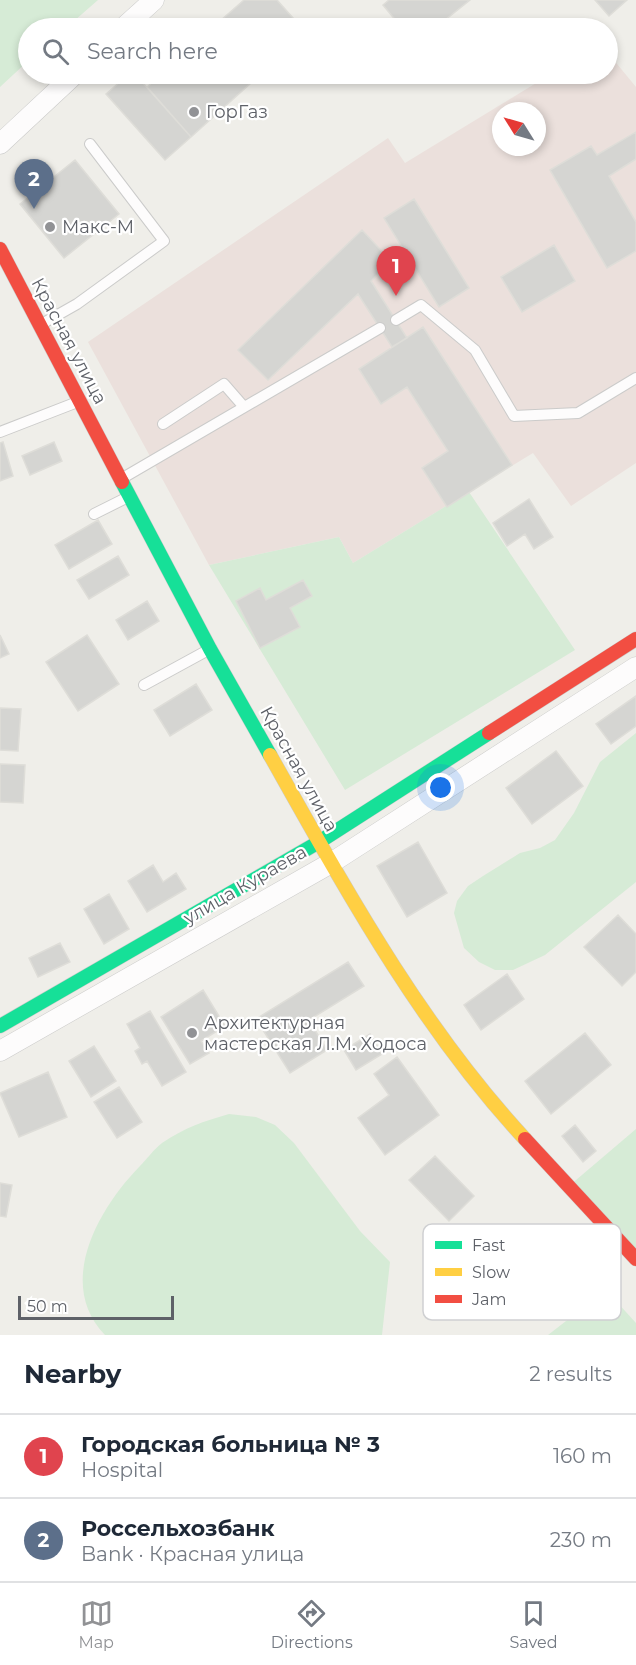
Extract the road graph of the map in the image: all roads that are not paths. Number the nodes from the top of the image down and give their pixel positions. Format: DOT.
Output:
graph roads {
  1 [pos="154,0"];
  2 [pos="134,18"];
  3 [pos="64,84"];
  4 [pos="0,144"];
  5 [pos="90,144"];
  6 [pos="0,249"];
  7 [pos="396,320"];
  8 [pos="40,325"];
  9 [pos="380,328"];
  10 [pos="636,378"];
  11 [pos="80,401"];
  12 [pos="244,407"];
  13 [pos="163,424"];
  14 [pos="0,432"];
  15 [pos="121,479"];
  16 [pos="130,496"];
  17 [pos="94,514"];
  18 [pos="636,639"];
  19 [pos="210,649"];
  20 [pos="636,667"];
  21 [pos="144,685"];
  22 [pos="319,842"];
  23 [pos="332,863"];
  24 [pos="0,1026"];
  25 [pos="0,1050"];
  26 [pos="604,1224"];
  27 [pos="621,1243"];
  28 [pos="636,1259"];
  1 -- 2 [label="street"];
  3 -- 4 [label="street"];
  5 -- 8 [label="lane"];
  6 -- 8 [label="street, Красная улица"];
  7 -- 10 [label="lane"];
  8 -- 11 [label="street, Красная улица"];
  9 -- 12 [label="lane"];
  11 -- 14 [label="lane"];
  11 -- 15 [label="street, Красная улица"];
  12 -- 13 [label="lane"];
  12 -- 15 [label="lane"];
  15 -- 16 [label="street, Красная улица"];
  16 -- 17 [label="lane"];
  16 -- 19 [label="street, Красная улица"];
  18 -- 22 [label="street, улица Кураева"];
  19 -- 21 [label="lane"];
  19 -- 22 [label="street, Красная улица"];
  20 -- 23 [label="street, улица Кураева"];
  22 -- 23 [label="street, Красная улица"];
  22 -- 24 [label="street, улица Кураева"];
  23 -- 25 [label="street, улица Кураева"];
  23 -- 26 [label="street, Красная улица"];
  27 -- 28 [label="street, Красная улица"];
}
